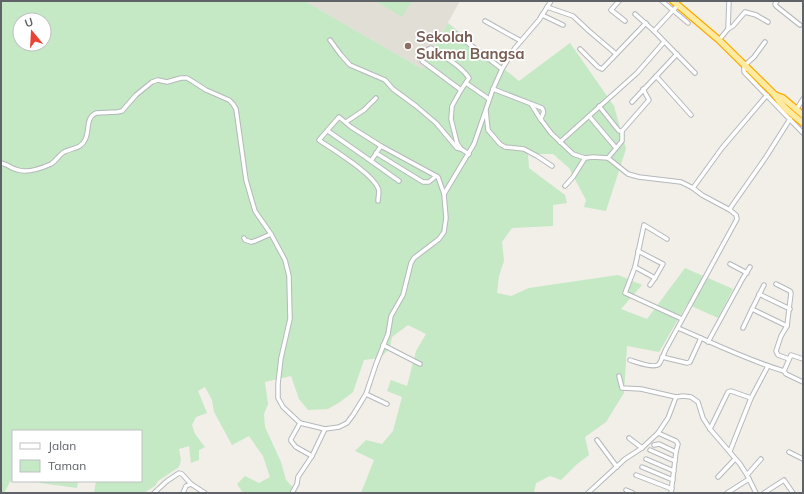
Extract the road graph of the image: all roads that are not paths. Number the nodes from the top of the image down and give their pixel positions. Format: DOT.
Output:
graph roads {
  1 [pos="551,1"];
  2 [pos="619,1"];
  3 [pos="662,1"];
  4 [pos="673,1"];
  5 [pos="729,1"];
  6 [pos="777,1"];
  7 [pos="678,5"];
  8 [pos="547,7"];
  9 [pos="673,10"];
  10 [pos="635,14"];
  11 [pos="542,15"];
  12 [pos="485,21"];
  13 [pos="625,22"];
  14 [pos="768,22"];
  15 [pos="646,23"];
  16 [pos="688,23"];
  17 [pos="800,24"];
  18 [pos="563,25"];
  19 [pos="728,29"];
  20 [pos="654,31"];
  21 [pos="456,34"];
  22 [pos="330,40"];
  23 [pos="719,40"];
  24 [pos="521,41"];
  25 [pos="664,42"];
  26 [pos="766,42"];
  27 [pos="580,49"];
  28 [pos="616,54"];
  29 [pos="677,54"];
  30 [pos="744,66"];
  31 [pos="502,68"];
  32 [pos="695,73"];
  33 [pos="656,76"];
  34 [pos="466,83"];
  35 [pos="493,89"];
  36 [pos="643,89"];
  37 [pos="461,90"];
  38 [pos="775,95"];
  39 [pos="767,96"];
  40 [pos="376,98"];
  41 [pos="489,99"];
  42 [pos="803,99"];
  43 [pos="632,102"];
  44 [pos="531,104"];
  45 [pos="599,106"];
  46 [pos="485,110"];
  47 [pos="796,110"];
  48 [pos="691,115"];
  49 [pos="803,115"];
  50 [pos="589,116"];
  51 [pos="790,119"];
  52 [pos="541,120"];
  53 [pos="346,122"];
  54 [pos="803,123"];
  55 [pos="328,131"];
  56 [pos="622,131"];
  57 [pos="803,133"];
  58 [pos="560,142"];
  59 [pos="381,146"];
  60 [pos="616,148"];
  61 [pos="461,149"];
  62 [pos="376,154"];
  63 [pos="469,154"];
  64 [pos="585,158"];
  65 [pos="608,158"];
  66 [pos="371,162"];
  67 [pos="1,163"];
  68 [pos="552,166"];
  69 [pos="436,176"];
  70 [pos="399,181"];
  71 [pos="565,186"];
  72 [pos="693,188"];
  73 [pos="444,194"];
  74 [pos="378,201"];
  75 [pos="730,210"];
  76 [pos="271,234"];
  77 [pos="244,238"];
  78 [pos="667,239"];
  79 [pos="638,251"];
  80 [pos="730,264"];
  81 [pos="635,267"];
  82 [pos="750,267"];
  83 [pos="747,273"];
  84 [pos="654,278"];
  85 [pos="776,284"];
  86 [pos="650,285"];
  87 [pos="764,285"];
  88 [pos="760,294"];
  89 [pos="752,309"];
  90 [pos="790,309"];
  91 [pos="682,320"];
  92 [pos="787,326"];
  93 [pos="678,328"];
  94 [pos="744,328"];
  95 [pos="701,338"];
  96 [pos="708,342"];
  97 [pos="383,345"];
  98 [pos="662,357"];
  99 [pos="789,359"];
  100 [pos="803,359"];
  101 [pos="630,360"];
  102 [pos="420,364"];
  103 [pos="768,366"];
  104 [pos="784,370"];
  105 [pos="619,376"];
  106 [pos="803,382"];
  107 [pos="366,394"];
  108 [pos="676,397"];
  109 [pos="751,398"];
  110 [pos="387,404"];
  111 [pos="300,423"];
  112 [pos="326,429"];
  113 [pos="710,430"];
  114 [pos="658,433"];
  115 [pos="629,438"];
  116 [pos="597,440"];
  117 [pos="654,445"];
  118 [pos="642,448"];
  119 [pos="650,450"];
  120 [pos="730,451"];
  121 [pos="676,452"];
  122 [pos="790,452"];
  123 [pos="312,456"];
  124 [pos="646,459"];
  125 [pos="735,459"];
  126 [pos="803,459"];
  127 [pos="761,460"];
  128 [pos="675,461"];
  129 [pos="617,467"];
  130 [pos="642,467"];
  131 [pos="674,471"];
  132 [pos="636,475"];
  133 [pos="747,475"];
  134 [pos="718,477"];
  135 [pos="749,479"];
  136 [pos="673,480"];
  137 [pos="190,484"];
  138 [pos="626,490"];
  139 [pos="671,491"];
  140 [pos="154,493"];
  141 [pos="183,493"];
  142 [pos="205,493"];
  143 [pos="292,493"];
  144 [pos="588,493"];
  145 [pos="633,493"];
  146 [pos="727,493"];
  147 [pos="756,493"];
  148 [pos="764,493"];
  149 [pos="793,493"];
  1 -- 8 [label="street"];
  2 -- 13 [label="street"];
  3 -- 9 [label="street"];
  4 -- 7 [label="highway"];
  5 -- 19 [label="street"];
  6 -- 17 [label="street"];
  7 -- 9 [label="street"];
  7 -- 23 [label="highway"];
  8 -- 11 [label="street"];
  8 -- 28 [label="street"];
  9 -- 16 [label="street"];
  9 -- 20 [label="street"];
  10 -- 15 [label="street"];
  11 -- 18 [label="street"];
  11 -- 24 [label="street"];
  12 -- 24 [label="street"];
  14 -- 19 [label="street"];
  15 -- 20 [label="street"];
  15 -- 28 [label="street"];
  19 -- 23 [label="street"];
  20 -- 25 [label="street"];
  21 -- 31 [label="street"];
  22 -- 61 [label="street"];
  23 -- 30 [label="highway"];
  24 -- 31 [label="street"];
  25 -- 29 [label="street"];
  25 -- 45 [label="street"];
  26 -- 30 [label="street"];
  27 -- 28 [label="street"];
  29 -- 32 [label="street"];
  29 -- 33 [label="street"];
  30 -- 38 [label="highway"];
  30 -- 39 [label="street"];
  31 -- 35 [label="street"];
  33 -- 36 [label="street"];
  33 -- 48 [label="street"];
  34 -- 37 [label="street"];
  34 -- 37 [label="street"];
  34 -- 41 [label="street"];
  35 -- 41 [label="street"];
  35 -- 44 [label="street"];
  36 -- 43 [label="street"];
  36 -- 56 [label="street"];
  37 -- 61 [label="street"];
  38 -- 47 [label="highway"];
  38 -- 54 [label="highway"];
  39 -- 51 [label="street"];
  39 -- 72 [label="street"];
  40 -- 53 [label="street"];
  41 -- 46 [label="street"];
  42 -- 47 [label="street"];
  44 -- 52 [label="street"];
  44 -- 52 [label="street"];
  45 -- 50 [label="street"];
  45 -- 56 [label="street"];
  46 -- 63 [label="street"];
  46 -- 68 [label="street"];
  47 -- 49 [label="highway"];
  50 -- 58 [label="street"];
  50 -- 60 [label="street"];
  51 -- 57 [label="street"];
  51 -- 75 [label="street"];
  52 -- 58 [label="street"];
  53 -- 55 [label="street"];
  53 -- 59 [label="street"];
  55 -- 66 [label="street"];
  55 -- 74 [label="street"];
  56 -- 60 [label="street"];
  58 -- 64 [label="street"];
  59 -- 62 [label="street"];
  59 -- 69 [label="street"];
  60 -- 65 [label="street"];
  61 -- 63 [label="street"];
  62 -- 66 [label="street"];
  62 -- 69 [label="street"];
  63 -- 73 [label="street"];
  64 -- 65 [label="street"];
  64 -- 71 [label="street"];
  65 -- 72 [label="street"];
  66 -- 70 [label="street"];
  67 -- 76 [label="street"];
  69 -- 73 [label="street"];
  72 -- 75 [label="street"];
  73 -- 97 [label="street"];
  75 -- 91 [label="street"];
  76 -- 77 [label="street"];
  76 -- 111 [label="street"];
  78 -- 79 [label="street"];
  79 -- 81 [label="street"];
  79 -- 84 [label="street"];
  80 -- 83 [label="street"];
  81 -- 84 [label="street"];
  81 -- 91 [label="street"];
  82 -- 83 [label="street"];
  83 -- 96 [label="street"];
  84 -- 86 [label="street"];
  85 -- 90 [label="street"];
  87 -- 88 [label="street"];
  88 -- 89 [label="street"];
  88 -- 90 [label="street"];
  89 -- 92 [label="street"];
  89 -- 94 [label="street"];
  90 -- 92 [label="street"];
  91 -- 93 [label="street"];
  92 -- 99 [label="street"];
  93 -- 95 [label="street"];
  93 -- 98 [label="street"];
  95 -- 96 [label="street"];
  95 -- 98 [label="street"];
  96 -- 103 [label="street"];
  97 -- 102 [label="street"];
  97 -- 107 [label="street"];
  98 -- 101 [label="street"];
  99 -- 100 [label="street"];
  99 -- 104 [label="street"];
  103 -- 104 [label="street"];
  103 -- 109 [label="street"];
  104 -- 106 [label="street"];
  105 -- 108 [label="street"];
  107 -- 110 [label="street"];
  107 -- 112 [label="street"];
  108 -- 113 [label="street"];
  108 -- 114 [label="street"];
  109 -- 113 [label="street"];
  109 -- 120 [label="street"];
  111 -- 112 [label="street"];
  111 -- 123 [label="street"];
  112 -- 123 [label="street"];
  113 -- 120 [label="street"];
  114 -- 118 [label="street"];
  114 -- 121 [label="street"];
  115 -- 118 [label="street"];
  116 -- 129 [label="street"];
  117 -- 121 [label="street"];
  118 -- 129 [label="street"];
  119 -- 128 [label="street"];
  120 -- 125 [label="street"];
  121 -- 128 [label="street"];
  122 -- 126 [label="street"];
  123 -- 143 [label="street"];
  124 -- 131 [label="street"];
  125 -- 133 [label="street"];
  125 -- 134 [label="street"];
  127 -- 133 [label="street"];
  128 -- 131 [label="street"];
  129 -- 144 [label="street"];
  130 -- 136 [label="street"];
  131 -- 136 [label="street"];
  132 -- 139 [label="street"];
  133 -- 135 [label="street"];
  135 -- 146 [label="street"];
  135 -- 147 [label="street"];
  136 -- 139 [label="street"];
  137 -- 140 [label="street"];
  137 -- 141 [label="street"];
  137 -- 142 [label="street"];
  138 -- 145 [label="street"];
  148 -- 149 [label="street"];
}
